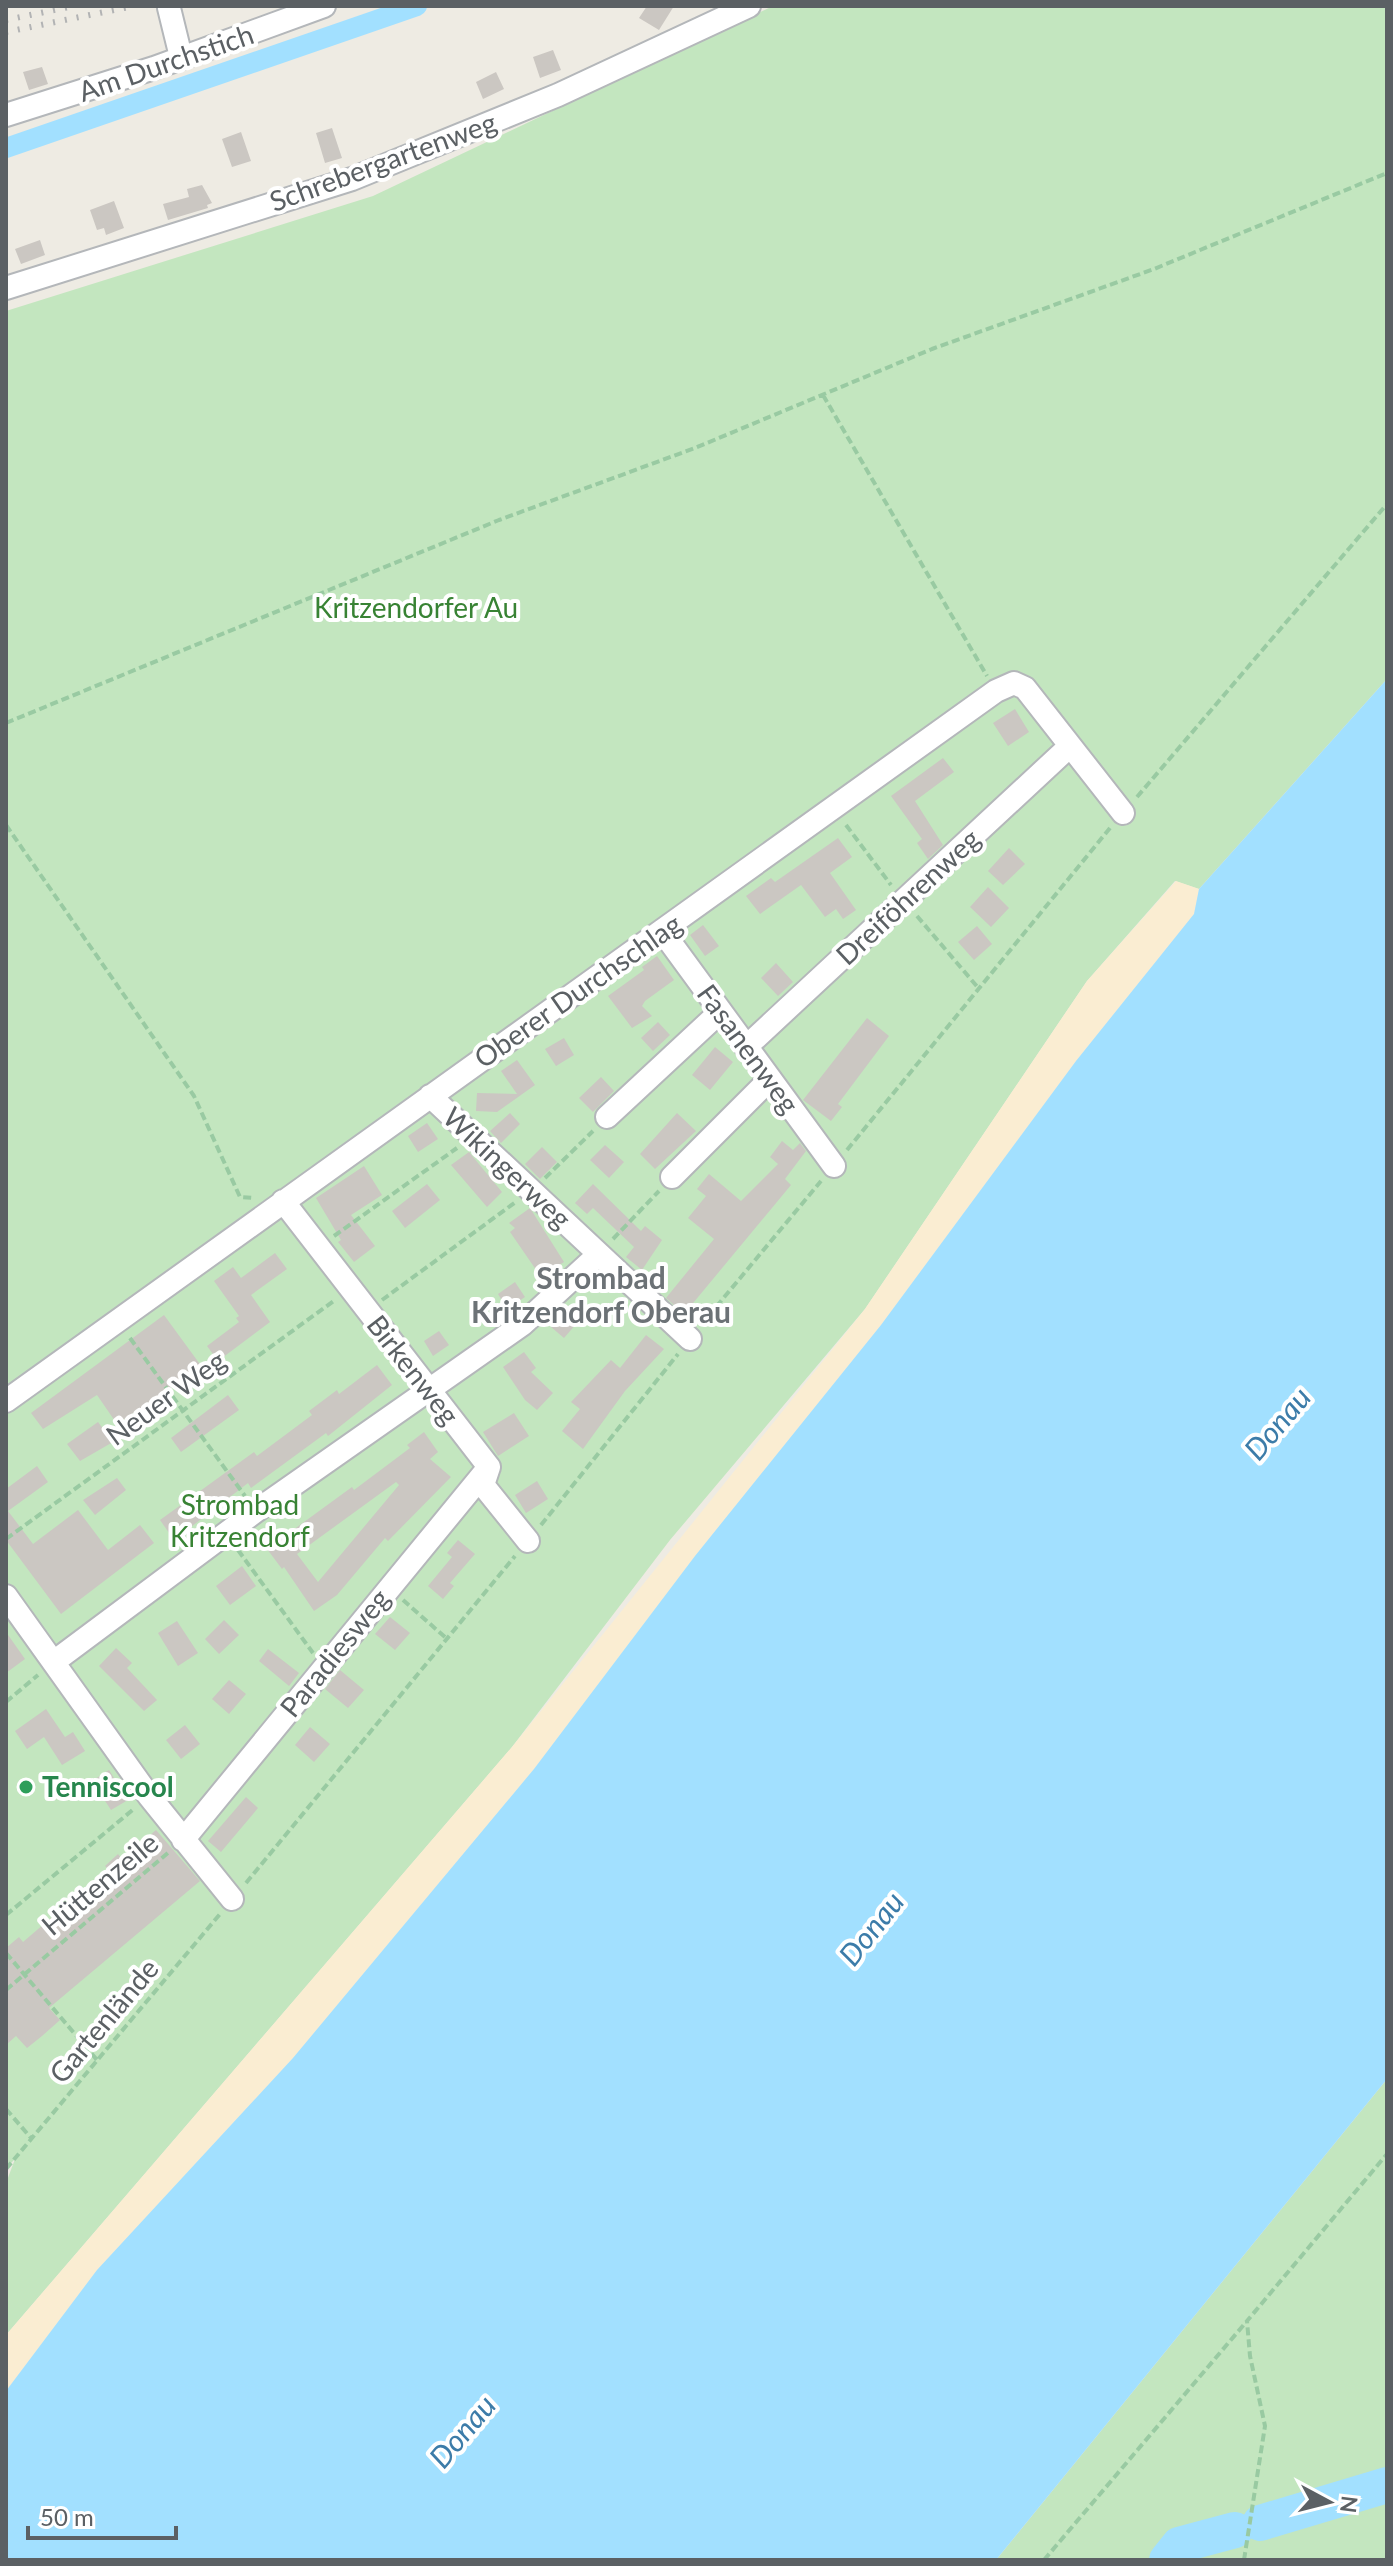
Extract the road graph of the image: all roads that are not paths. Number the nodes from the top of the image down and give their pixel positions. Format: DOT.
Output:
graph roads {
  1 [pos="324,6"];
  2 [pos="749,6"];
  3 [pos="169,8"];
  4 [pos="181,57"];
  5 [pos="6,115"];
  6 [pos="6,288"];
  7 [pos="1070,746"];
  8 [pos="1123,813"];
  9 [pos="662,931"];
  10 [pos="720,1012"];
  11 [pos="746,1047"];
  12 [pos="769,1080"];
  13 [pos="430,1096"];
  14 [pos="607,1117"];
  15 [pos="834,1166"];
  16 [pos="672,1177"];
  17 [pos="283,1201"];
  18 [pos="599,1254"];
  19 [pos="690,1339"];
  20 [pos="430,1391"];
  21 [pos="6,1401"];
  22 [pos="489,1467"];
  23 [pos="528,1541"];
  24 [pos="6,1596"];
  25 [pos="55,1661"];
  26 [pos="183,1840"];
  27 [pos="232,1899"];
  1 -- 4 [label="street, Am Durchstich"];
  2 -- 6 [label="street, Schrebergartenweg"];
  3 -- 4 [label="street"];
  4 -- 5 [label="street, Am Durchstich"];
  7 -- 8 [label="street"];
  7 -- 9 [label="street, Oberer Durchschlag"];
  7 -- 11 [label="street, Dreiföhrenweg"];
  9 -- 10 [label="street, Fasanenweg"];
  9 -- 13 [label="street, Oberer Durchschlag"];
  10 -- 11 [label="street, Fasanenweg"];
  10 -- 14 [label="street"];
  11 -- 12 [label="street, Fasanenweg"];
  12 -- 15 [label="street, Fasanenweg"];
  12 -- 16 [label="street"];
  13 -- 17 [label="street, Oberer Durchschlag"];
  13 -- 18 [label="street, Wikingerweg"];
  17 -- 20 [label="street, Birkenweg"];
  17 -- 21 [label="street, Oberer Durchschlag"];
  18 -- 19 [label="street, Wikingerweg"];
  18 -- 20 [label="street"];
  20 -- 22 [label="street, Birkenweg"];
  20 -- 25 [label="street"];
  22 -- 23 [label="street, Birkenweg"];
  22 -- 26 [label="street, Paradiesweg"];
  24 -- 25 [label="street"];
  25 -- 26 [label="street"];
  26 -- 27 [label="street"];
}
